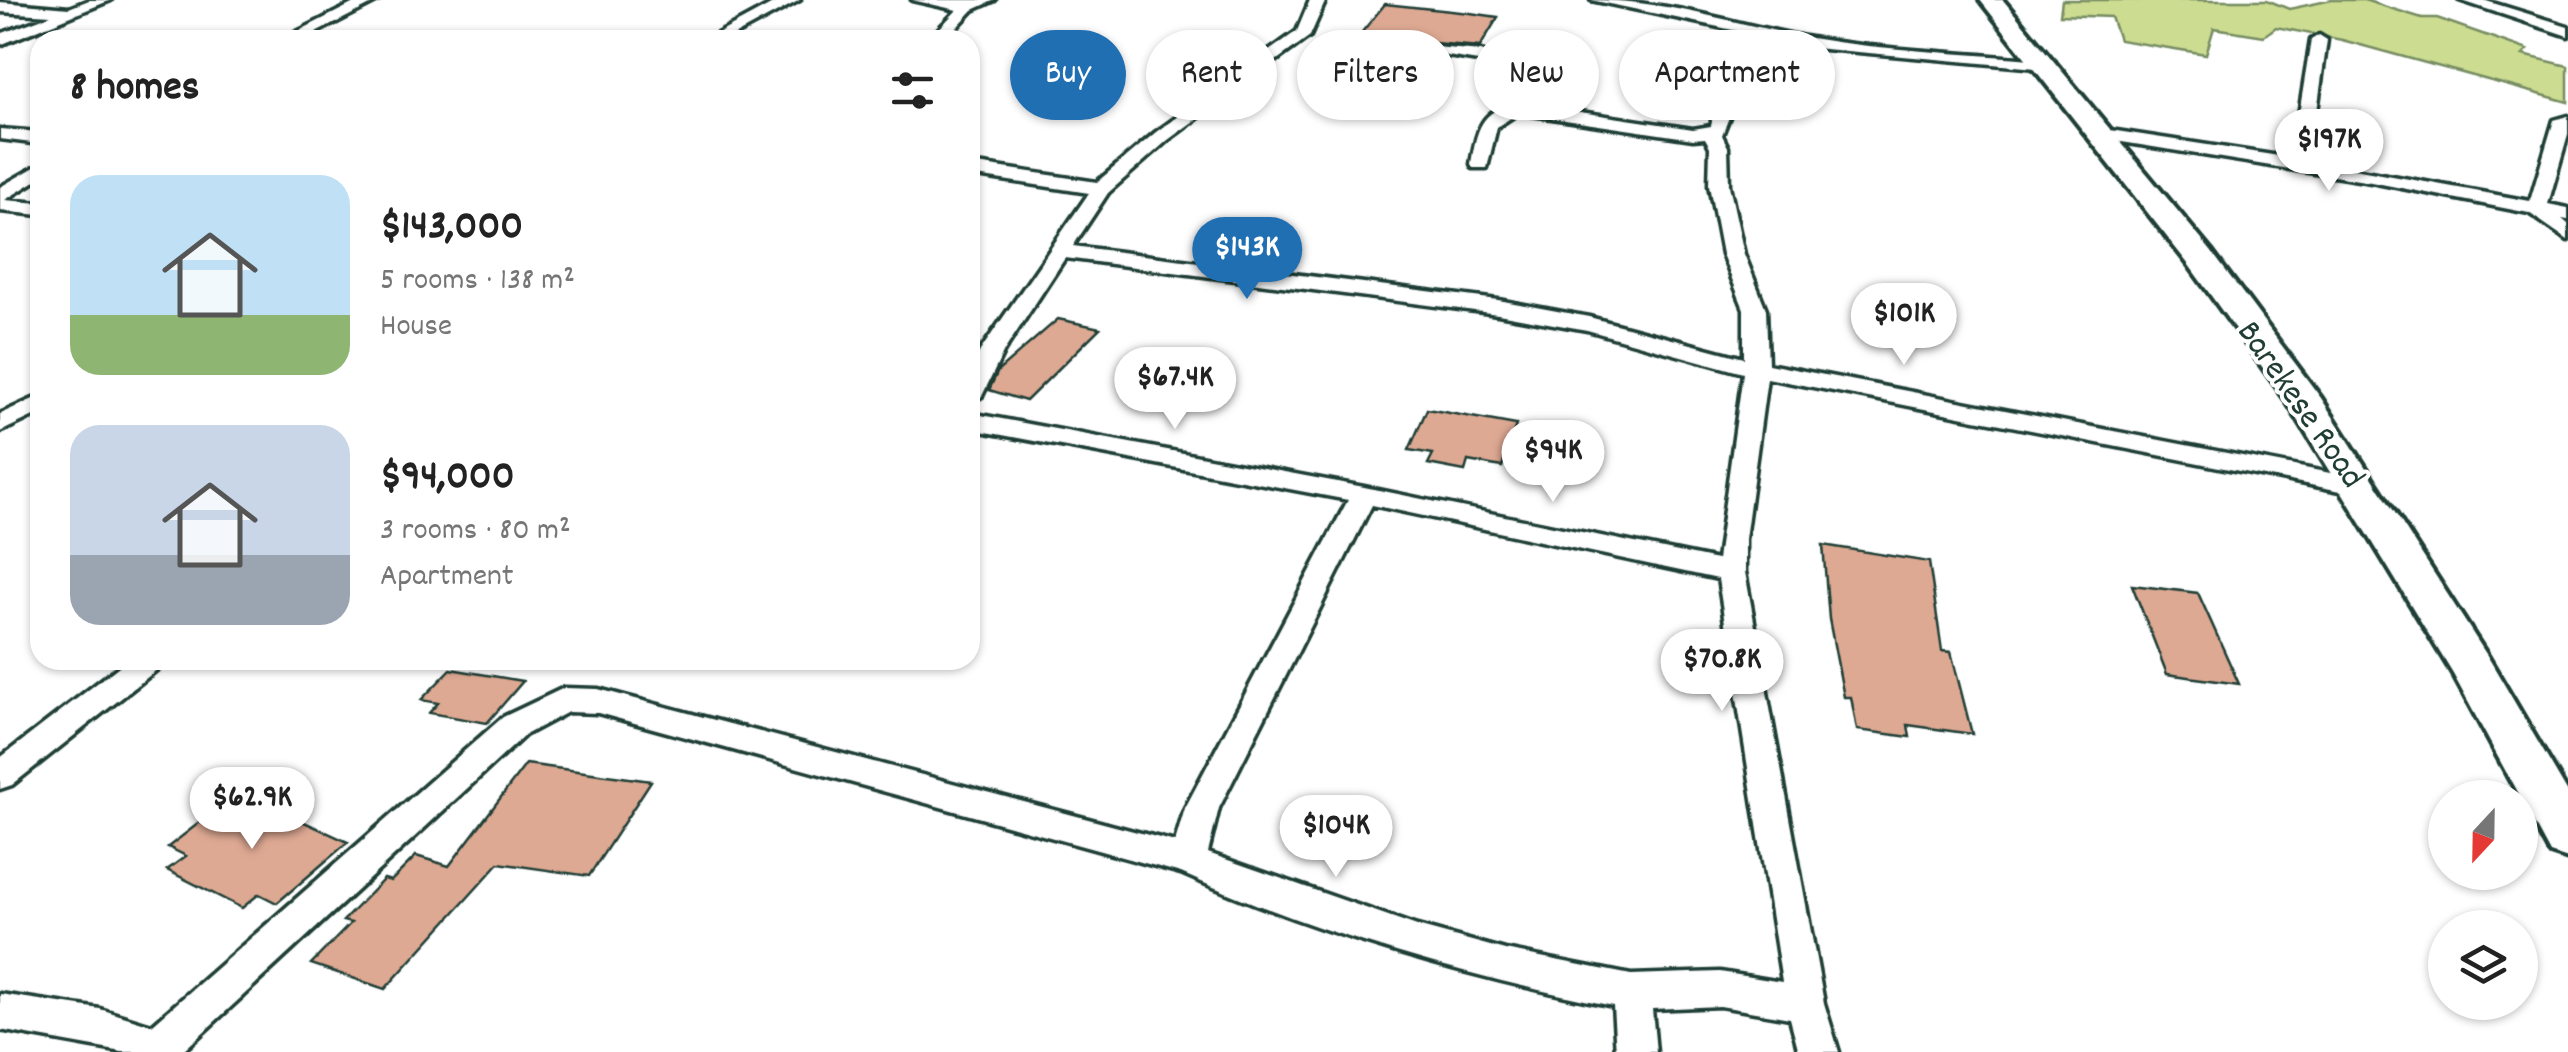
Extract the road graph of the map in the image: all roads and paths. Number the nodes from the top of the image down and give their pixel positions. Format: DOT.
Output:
graph roads {
  1 [pos="102,0"];
  2 [pos="372,0"];
  3 [pos="792,0"];
  4 [pos="920,0"];
  5 [pos="987,0"];
  6 [pos="1318,0"];
  7 [pos="1599,0"];
  8 [pos="1991,0"];
  9 [pos="2467,0"];
  10 [pos="0,7"];
  11 [pos="968,8"];
  12 [pos="69,12"];
  13 [pos="310,30"];
  14 [pos="734,30"];
  15 [pos="946,30"];
  16 [pos="1754,30"];
  17 [pos="2568,31"];
  18 [pos="0,40"];
  19 [pos="2319,40"];
  20 [pos="1835,45"];
  21 [pos="2042,65"];
  22 [pos="1490,120"];
  23 [pos="1598,120"];
  24 [pos="1721,120"];
  25 [pos="2563,120"];
  26 [pos="1712,133"];
  27 [pos="0,134"];
  28 [pos="2097,134"];
  29 [pos="30,137"];
  30 [pos="1480,164"];
  31 [pos="2300,165"];
  32 [pos="980,171"];
  33 [pos="30,176"];
  34 [pos="1101,190"];
  35 [pos="0,195"];
  36 [pos="0,206"];
  37 [pos="30,208"];
  38 [pos="2537,209"];
  39 [pos="2568,214"];
  40 [pos="2568,234"];
  41 [pos="1062,251"];
  42 [pos="1756,369"];
  43 [pos="980,376"];
  44 [pos="30,408"];
  45 [pos="980,423"];
  46 [pos="0,424"];
  47 [pos="2361,487"];
  48 [pos="1364,495"];
  49 [pos="1731,572"];
  50 [pos="135,670"];
  51 [pos="0,776"];
  52 [pos="2568,838"];
  53 [pos="1188,860"];
  54 [pos="1632,992"];
  55 [pos="1805,1003"];
  56 [pos="0,1012"];
  57 [pos="160,1049"];
  58 [pos="1636,1052"];
  59 [pos="1820,1052"];
  1 -- 12 [label="street"];
  2 -- 13 [label="street"];
  3 -- 14 [label="street"];
  4 -- 11 [label="street"];
  5 -- 11 [label="street"];
  6 -- 34 [label="street"];
  7 -- 16 [label="street"];
  8 -- 21 [label="main road, Barekese Road"];
  9 -- 17 [label="street"];
  10 -- 12 [label="street"];
  11 -- 15 [label="street"];
  12 -- 18 [label="street"];
  19 -- 31 [label="street"];
  20 -- 21 [label="street"];
  21 -- 28 [label="main road, Barekese Road"];
  22 -- 30 [label="street"];
  23 -- 26 [label="street"];
  24 -- 26 [label="street"];
  25 -- 38 [label="street"];
  26 -- 42 [label="street"];
  27 -- 29 [label="street"];
  28 -- 31 [label="street"];
  28 -- 47 [label="main road, Barekese Road"];
  31 -- 38 [label="street"];
  32 -- 34 [label="street"];
  33 -- 35 [label="street"];
  34 -- 41 [label="street"];
  36 -- 37 [label="street"];
  38 -- 39 [label="street"];
  38 -- 40 [label="street"];
  41 -- 42 [label="street"];
  41 -- 43 [label="street"];
  42 -- 47 [label="street"];
  42 -- 49 [label="street"];
  44 -- 46 [label="street"];
  45 -- 48 [label="street"];
  47 -- 52 [label="main road, Barekese Road"];
  48 -- 49 [label="street"];
  48 -- 53 [label="street"];
  49 -- 55 [label="street"];
  50 -- 51 [label="street"];
  53 -- 54 [label="street"];
  53 -- 57 [label="street"];
  54 -- 55 [label="street"];
  54 -- 58 [label="street"];
  55 -- 59 [label="street"];
  56 -- 57 [label="street"];
}
